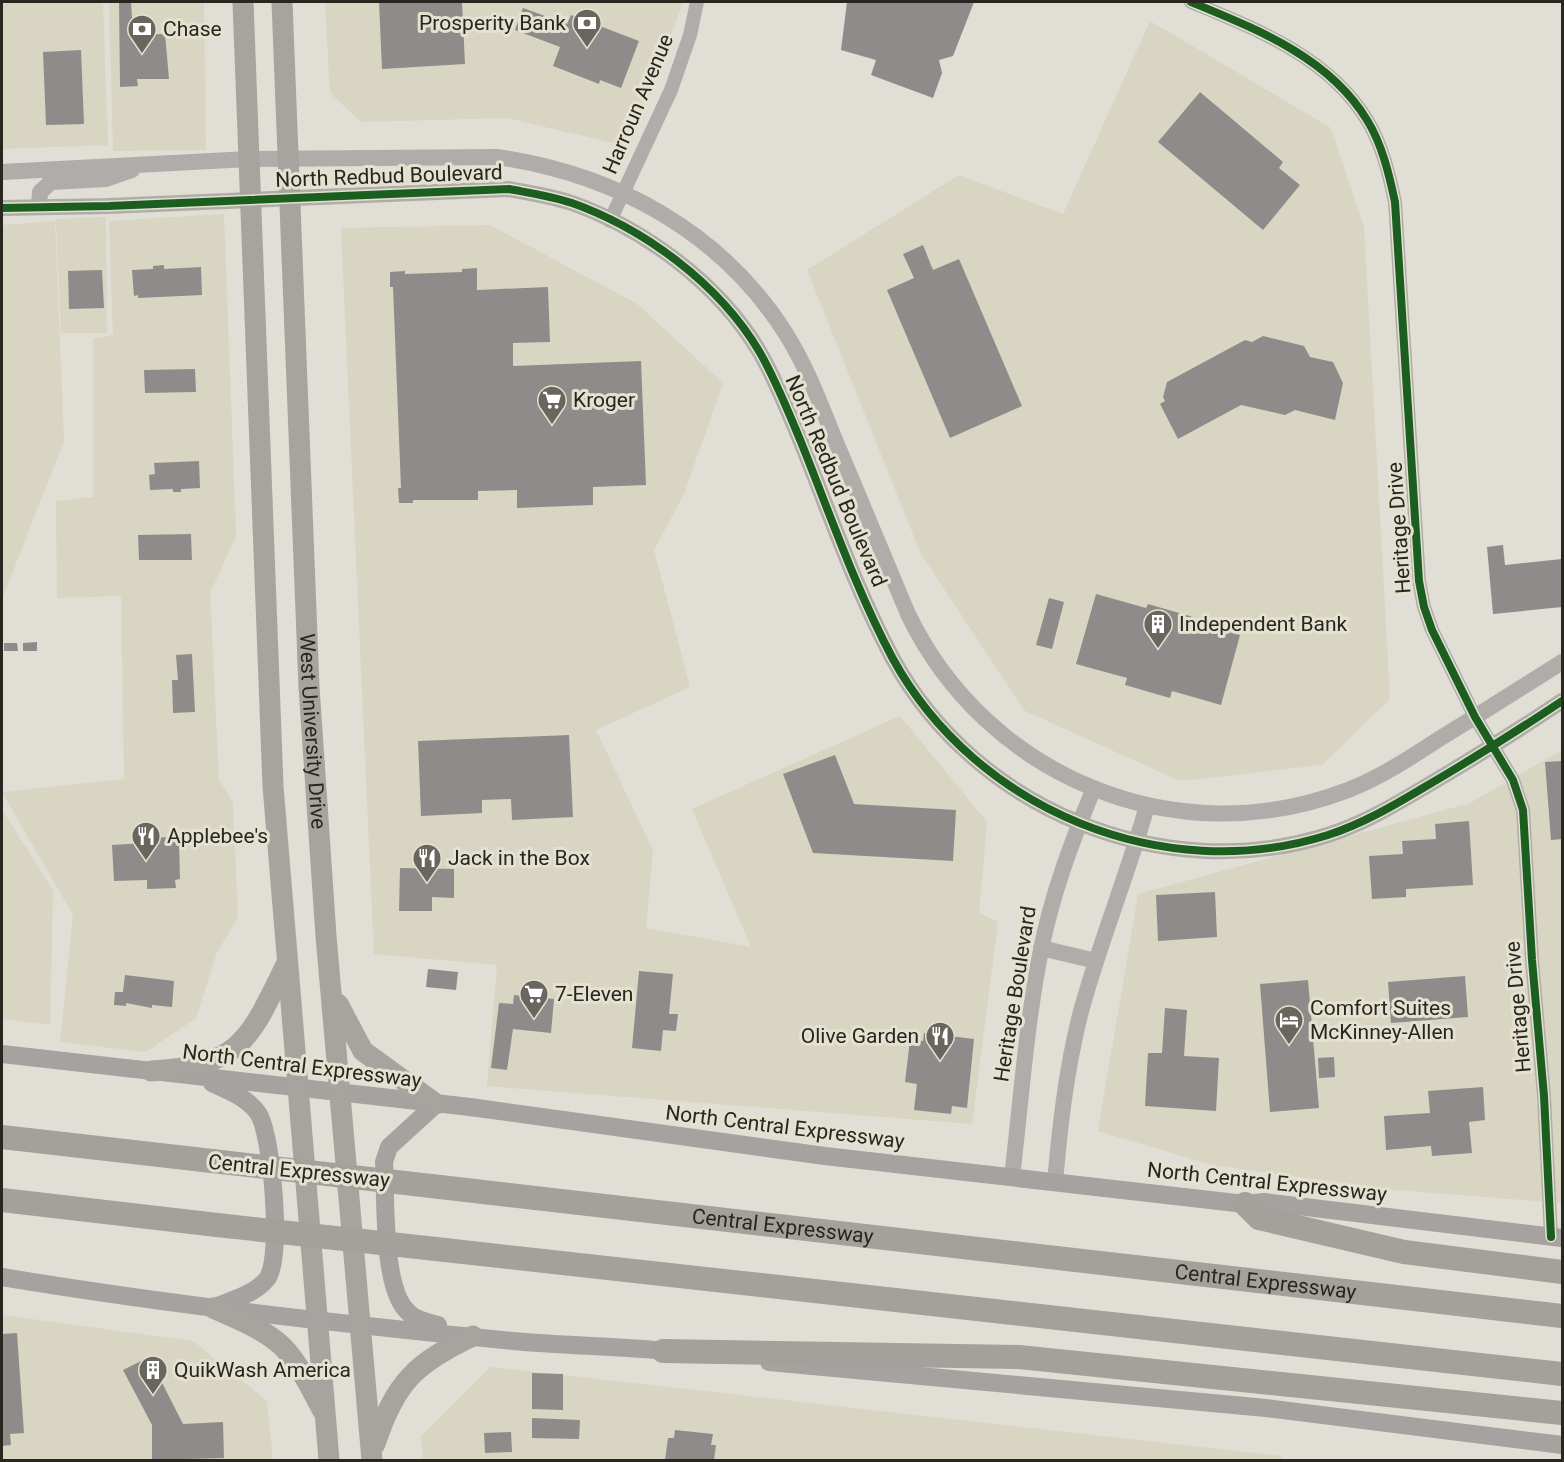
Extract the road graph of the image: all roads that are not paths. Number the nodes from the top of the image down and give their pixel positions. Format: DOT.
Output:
graph roads {
  1 [pos="243,2"];
  2 [pos="282,2"];
  3 [pos="697,2"];
  4 [pos="1191,2"];
  5 [pos="1229,2"];
  6 [pos="1223,15"];
  7 [pos="249,159"];
  8 [pos="288,159"];
  9 [pos="150,164"];
  10 [pos="2,172"];
  11 [pos="623,192"];
  12 [pos="289,197"];
  13 [pos="251,199"];
  14 [pos="39,207"];
  15 [pos="2,208"];
  16 [pos="610,221"];
  17 [pos="1563,662"];
  18 [pos="1563,701"];
  19 [pos="1475,717"];
  20 [pos="1494,747"];
  21 [pos="1094,788"];
  22 [pos="1147,806"];
  23 [pos="1079,824"];
  24 [pos="1136,844"];
  25 [pos="1041,948"];
  26 [pos="1096,961"];
  27 [pos="286,964"];
  28 [pos="331,988"];
  29 [pos="2,1054"];
  30 [pos="151,1071"];
  31 [pos="197,1076"];
  32 [pos="297,1087"];
  33 [pos="340,1093"];
  34 [pos="436,1104"];
  35 [pos="2,1137"];
  36 [pos="1012,1178"];
  37 [pos="1055,1182"];
  38 [pos="2,1200"];
  39 [pos="1245,1204"];
  40 [pos="1557,1237"];
  41 [pos="1563,1272"];
  42 [pos="2,1277"];
  43 [pos="213,1308"];
  44 [pos="1563,1316"];
  45 [pos="318,1319"];
  46 [pos="360,1324"];
  47 [pos="472,1336"];
  48 [pos="663,1351"];
  49 [pos="1563,1374"];
  50 [pos="1563,1413"];
  51 [pos="327,1417"];
  52 [pos="1563,1445"];
  53 [pos="372,1457"];
  54 [pos="329,1461"];
  1 -- 7 [label="highway, West University Drive"];
  2 -- 8 [label="highway, West University Drive"];
  3 -- 11 [label="street, Harroun Avenue"];
  4 -- 6 [label="street, Heritage Drive"];
  5 -- 6 [label="street"];
  6 -- 19 [label="street, Heritage Drive"];
  7 -- 8 [label="street, North Redbud Boulevard"];
  7 -- 9 [label="street, North Redbud Boulevard"];
  7 -- 13 [label="highway, West University Drive"];
  8 -- 11 [label="street, North Redbud Boulevard"];
  8 -- 12 [label="highway, West University Drive"];
  9 -- 10 [label="street, North Redbud Boulevard"];
  9 -- 14 [label="street"];
  11 -- 16 [label="street, Harroun Avenue"];
  11 -- 21 [label="street, North Redbud Boulevard"];
  12 -- 13 [label="street, North Redbud Boulevard"];
  12 -- 16 [label="street, North Redbud Boulevard"];
  12 -- 28 [label="highway, West University Drive"];
  13 -- 14 [label="street, North Redbud Boulevard"];
  13 -- 27 [label="highway, West University Drive"];
  14 -- 15 [label="street, North Redbud Boulevard"];
  16 -- 23 [label="street, North Redbud Boulevard"];
  17 -- 19 [label="street, North Redbud Boulevard"];
  18 -- 20 [label="street, North Redbud Boulevard"];
  19 -- 20 [label="street, Heritage Drive"];
  19 -- 22 [label="street, North Redbud Boulevard"];
  20 -- 24 [label="street, North Redbud Boulevard"];
  20 -- 40 [label="street, Heritage Drive"];
  21 -- 22 [label="street, North Redbud Boulevard"];
  21 -- 23 [label="street, Heritage Boulevard"];
  22 -- 24 [label="street"];
  23 -- 24 [label="street, North Redbud Boulevard"];
  23 -- 25 [label="street, Heritage Boulevard"];
  24 -- 26 [label="street"];
  25 -- 26 [label="street"];
  25 -- 36 [label="street, Heritage Boulevard"];
  26 -- 37 [label="street"];
  27 -- 30 [label="highway"];
  27 -- 32 [label="highway, West University Drive"];
  28 -- 33 [label="highway, West University Drive"];
  28 -- 34 [label="highway"];
  29 -- 30 [label="main road, North Central Expressway"];
  30 -- 31 [label="main road, North Central Expressway"];
  31 -- 32 [label="main road, North Central Expressway"];
  31 -- 43 [label="main road"];
  32 -- 33 [label="main road, North Central Expressway"];
  32 -- 45 [label="highway, West University Drive"];
  33 -- 34 [label="main road, North Central Expressway"];
  33 -- 46 [label="highway, West University Drive"];
  34 -- 36 [label="main road, North Central Expressway"];
  34 -- 47 [label="main road"];
  35 -- 44 [label="highway, Central Expressway, bridge"];
  36 -- 37 [label="main road, North Central Expressway"];
  37 -- 39 [label="main road, North Central Expressway"];
  38 -- 49 [label="highway, bridge"];
  39 -- 40 [label="main road, North Central Expressway"];
  39 -- 41 [label="highway"];
  42 -- 43 [label="main road"];
  43 -- 45 [label="main road"];
  43 -- 51 [label="highway"];
  45 -- 46 [label="main road"];
  45 -- 51 [label="highway, West University Drive"];
  46 -- 47 [label="main road"];
  46 -- 53 [label="highway, West University Drive"];
  47 -- 48 [label="main road"];
  47 -- 53 [label="highway"];
  48 -- 50 [label="highway"];
  48 -- 52 [label="main road"];
  51 -- 54 [label="highway, West University Drive"];
}
